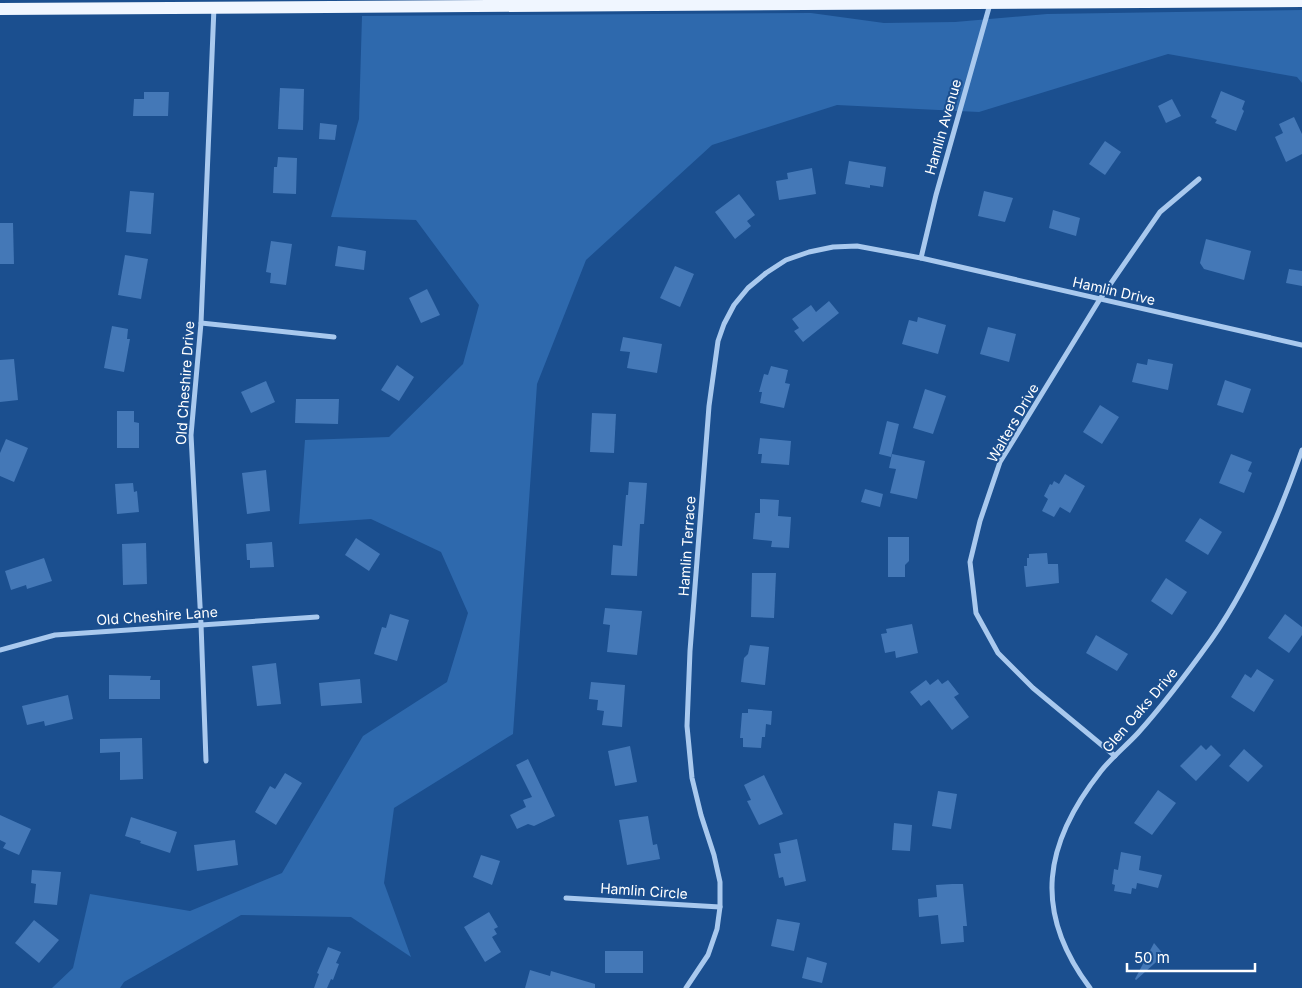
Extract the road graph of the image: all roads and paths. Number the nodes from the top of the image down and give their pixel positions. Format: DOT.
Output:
graph roads {
  1 [pos="1302,1"];
  2 [pos="990,4"];
  3 [pos="214,7"];
  4 [pos="0,9"];
  5 [pos="1200,179"];
  6 [pos="921,258"];
  7 [pos="1100,299"];
  8 [pos="201,323"];
  9 [pos="334,336"];
  10 [pos="1302,345"];
  11 [pos="1302,450"];
  12 [pos="317,617"];
  13 [pos="201,624"];
  14 [pos="0,650"];
  15 [pos="1115,756"];
  16 [pos="206,761"];
  17 [pos="566,898"];
  18 [pos="720,907"];
  19 [pos="686,988"];
  20 [pos="1090,988"];
  1 -- 2 [label="main road"];
  2 -- 3 [label="main road"];
  2 -- 6 [label="street, Hamlin Avenue"];
  3 -- 4 [label="main road"];
  3 -- 8 [label="street, Old Cheshire Drive"];
  5 -- 7 [label="street, Walters Drive"];
  6 -- 7 [label="street, Hamlin Drive"];
  6 -- 18 [label="street, Hamlin Terrace"];
  7 -- 10 [label="street, Hamlin Drive"];
  7 -- 15 [label="street, Walters Drive"];
  8 -- 9 [label="street"];
  8 -- 13 [label="street, Old Cheshire Drive"];
  11 -- 15 [label="street, Glen Oaks Drive"];
  12 -- 13 [label="street, Old Cheshire Lane"];
  13 -- 14 [label="street, Old Cheshire Lane"];
  13 -- 16 [label="street, Old Cheshire Drive"];
  15 -- 20 [label="street, Glen Oaks Drive"];
  17 -- 18 [label="street, Hamlin Circle"];
  18 -- 19 [label="street, Hamlin Terrace"];
}
